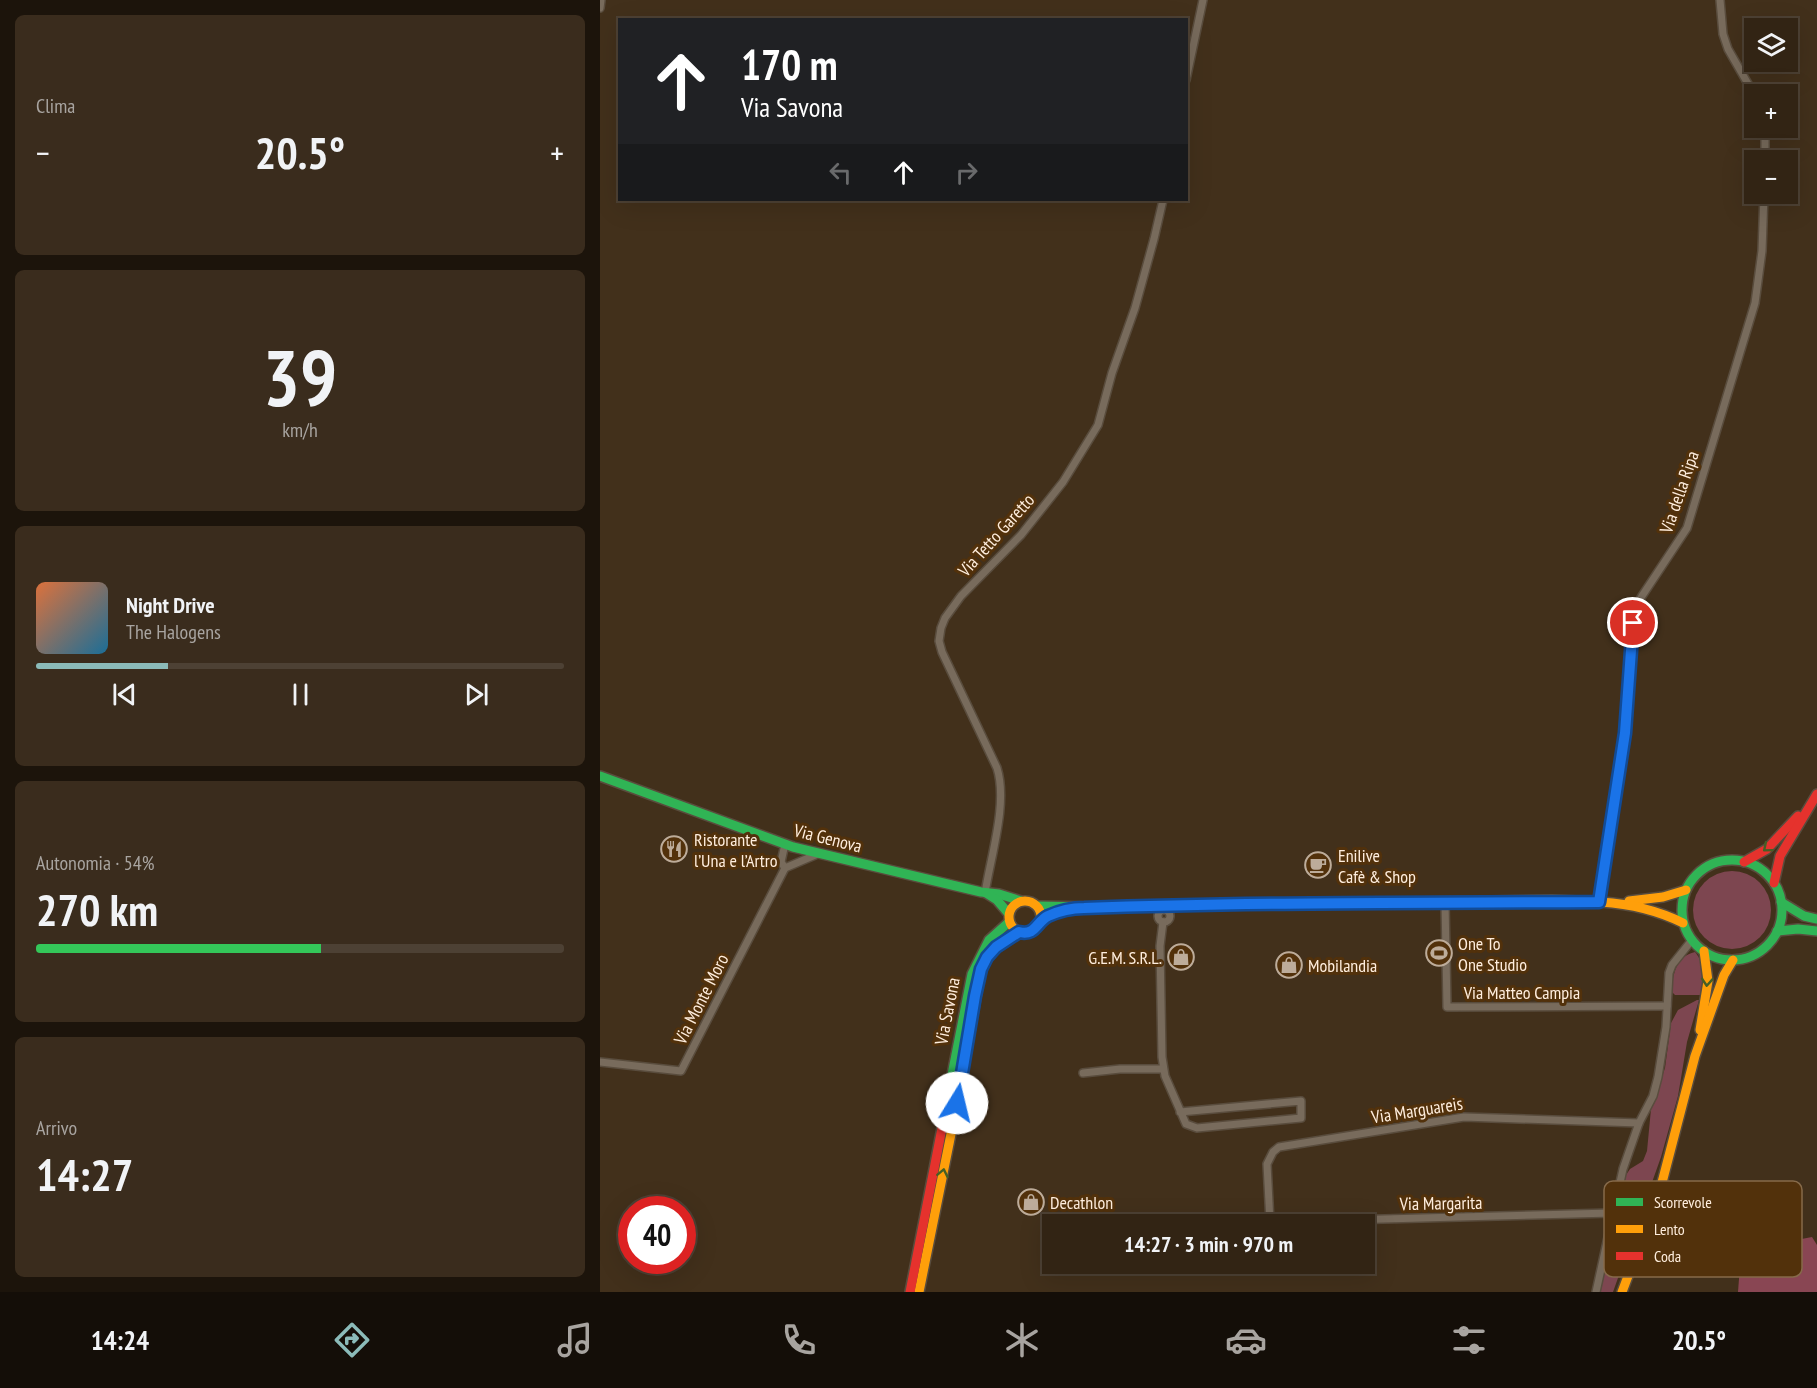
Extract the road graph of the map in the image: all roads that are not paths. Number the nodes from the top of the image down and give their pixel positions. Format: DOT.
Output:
graph roads {
  1 [pos="601,0"];
  2 [pos="1203,0"];
  3 [pos="1720,0"];
  4 [pos="600,8"];
  5 [pos="1188,71"];
  6 [pos="1748,84"];
  7 [pos="1163,201"];
  8 [pos="1764,204"];
  9 [pos="600,776"];
  10 [pos="1815,796"];
  11 [pos="789,845"];
  12 [pos="820,853"];
  13 [pos="1744,862"];
  14 [pos="794,864"];
  15 [pos="785,868"];
  16 [pos="1774,883"];
  17 [pos="1686,890"];
  18 [pos="985,892"];
  19 [pos="1021,901"];
  20 [pos="1445,902"];
  21 [pos="1599,902"];
  22 [pos="1781,902"];
  23 [pos="1614,903"];
  24 [pos="1037,906"];
  25 [pos="1075,908"];
  26 [pos="1164,908"];
  27 [pos="1009,918"];
  28 [pos="1817,920"];
  29 [pos="1041,921"];
  30 [pos="1683,922"];
  31 [pos="1777,931"];
  32 [pos="1817,931"];
  33 [pos="1019,932"];
  34 [pos="1692,940"];
  35 [pos="1704,951"];
  36 [pos="1733,960"];
  37 [pos="1667,1006"];
  38 [pos="1707,1012"];
  39 [pos="600,1062"];
  40 [pos="1163,1069"];
  41 [pos="1083,1073"];
  42 [pos="1180,1112"];
  43 [pos="1639,1123"];
  44 [pos="1620,1181"];
  45 [pos="1662,1181"];
  46 [pos="1604,1213"];
  47 [pos="1270,1214"];
  48 [pos="1375,1219"];
  49 [pos="1604,1252"];
  50 [pos="1628,1277"];
  51 [pos="910,1292"];
  52 [pos="919,1292"];
  53 [pos="1596,1292"];
  54 [pos="1622,1292"];
  1 -- 4 [label="street"];
  2 -- 5 [label="street"];
  3 -- 6 [label="street"];
  7 -- 18 [label="street, Via Tetto Garetto"];
  8 -- 21 [label="street, Via della Ripa"];
  9 -- 11 [label="main road, Via Genova"];
  10 -- 13 [label="main road, one-way"];
  10 -- 16 [label="main road"];
  11 -- 12 [label="main road, Via Genova"];
  11 -- 14 [label="street"];
  11 -- 15 [label="street, Via Monte Moro"];
  12 -- 14 [label="street"];
  12 -- 18 [label="main road, Via Genova"];
  13 -- 16 [label="main road"];
  13 -- 17 [label="main road"];
  14 -- 15 [label="street"];
  15 -- 39 [label="street, Via Monte Moro"];
  16 -- 22 [label="main road"];
  17 -- 23 [label="main road"];
  17 -- 30 [label="main road"];
  18 -- 19 [label="main road, Via Genova"];
  18 -- 27 [label="main road, Via Genova"];
  19 -- 24 [label="main road"];
  19 -- 27 [label="main road"];
  20 -- 21 [label="main road"];
  20 -- 26 [label="main road"];
  20 -- 37 [label="street, Via Matteo Campia"];
  21 -- 23 [label="main road"];
  22 -- 28 [label="main road"];
  22 -- 31 [label="main road"];
  23 -- 30 [label="main road"];
  24 -- 25 [label="main road"];
  24 -- 29 [label="main road"];
  25 -- 26 [label="main road"];
  25 -- 29 [label="main road"];
  26 -- 40 [label="street"];
  27 -- 33 [label="main road"];
  27 -- 51 [label="main road, Via Savona"];
  29 -- 33 [label="main road"];
  30 -- 34 [label="main road"];
  31 -- 32 [label="main road"];
  31 -- 36 [label="main road"];
  52 -- 33 [label="main road, Via Savona, one-way"];
  34 -- 35 [label="main road"];
  34 -- 37 [label="street"];
  35 -- 36 [label="main road"];
  35 -- 38 [label="main road, one-way"];
  36 -- 38 [label="main road"];
  37 -- 43 [label="street"];
  38 -- 45 [label="main road"];
  40 -- 41 [label="street"];
  40 -- 42 [label="street"];
  42 -- 42 [label="street"];
  43 -- 44 [label="street"];
  43 -- 47 [label="street, Via Marguareis"];
  46 -- 48 [label="street, Via Margarita"];
  49 -- 53 [label="street"];
  50 -- 54 [label="main road"];
}
